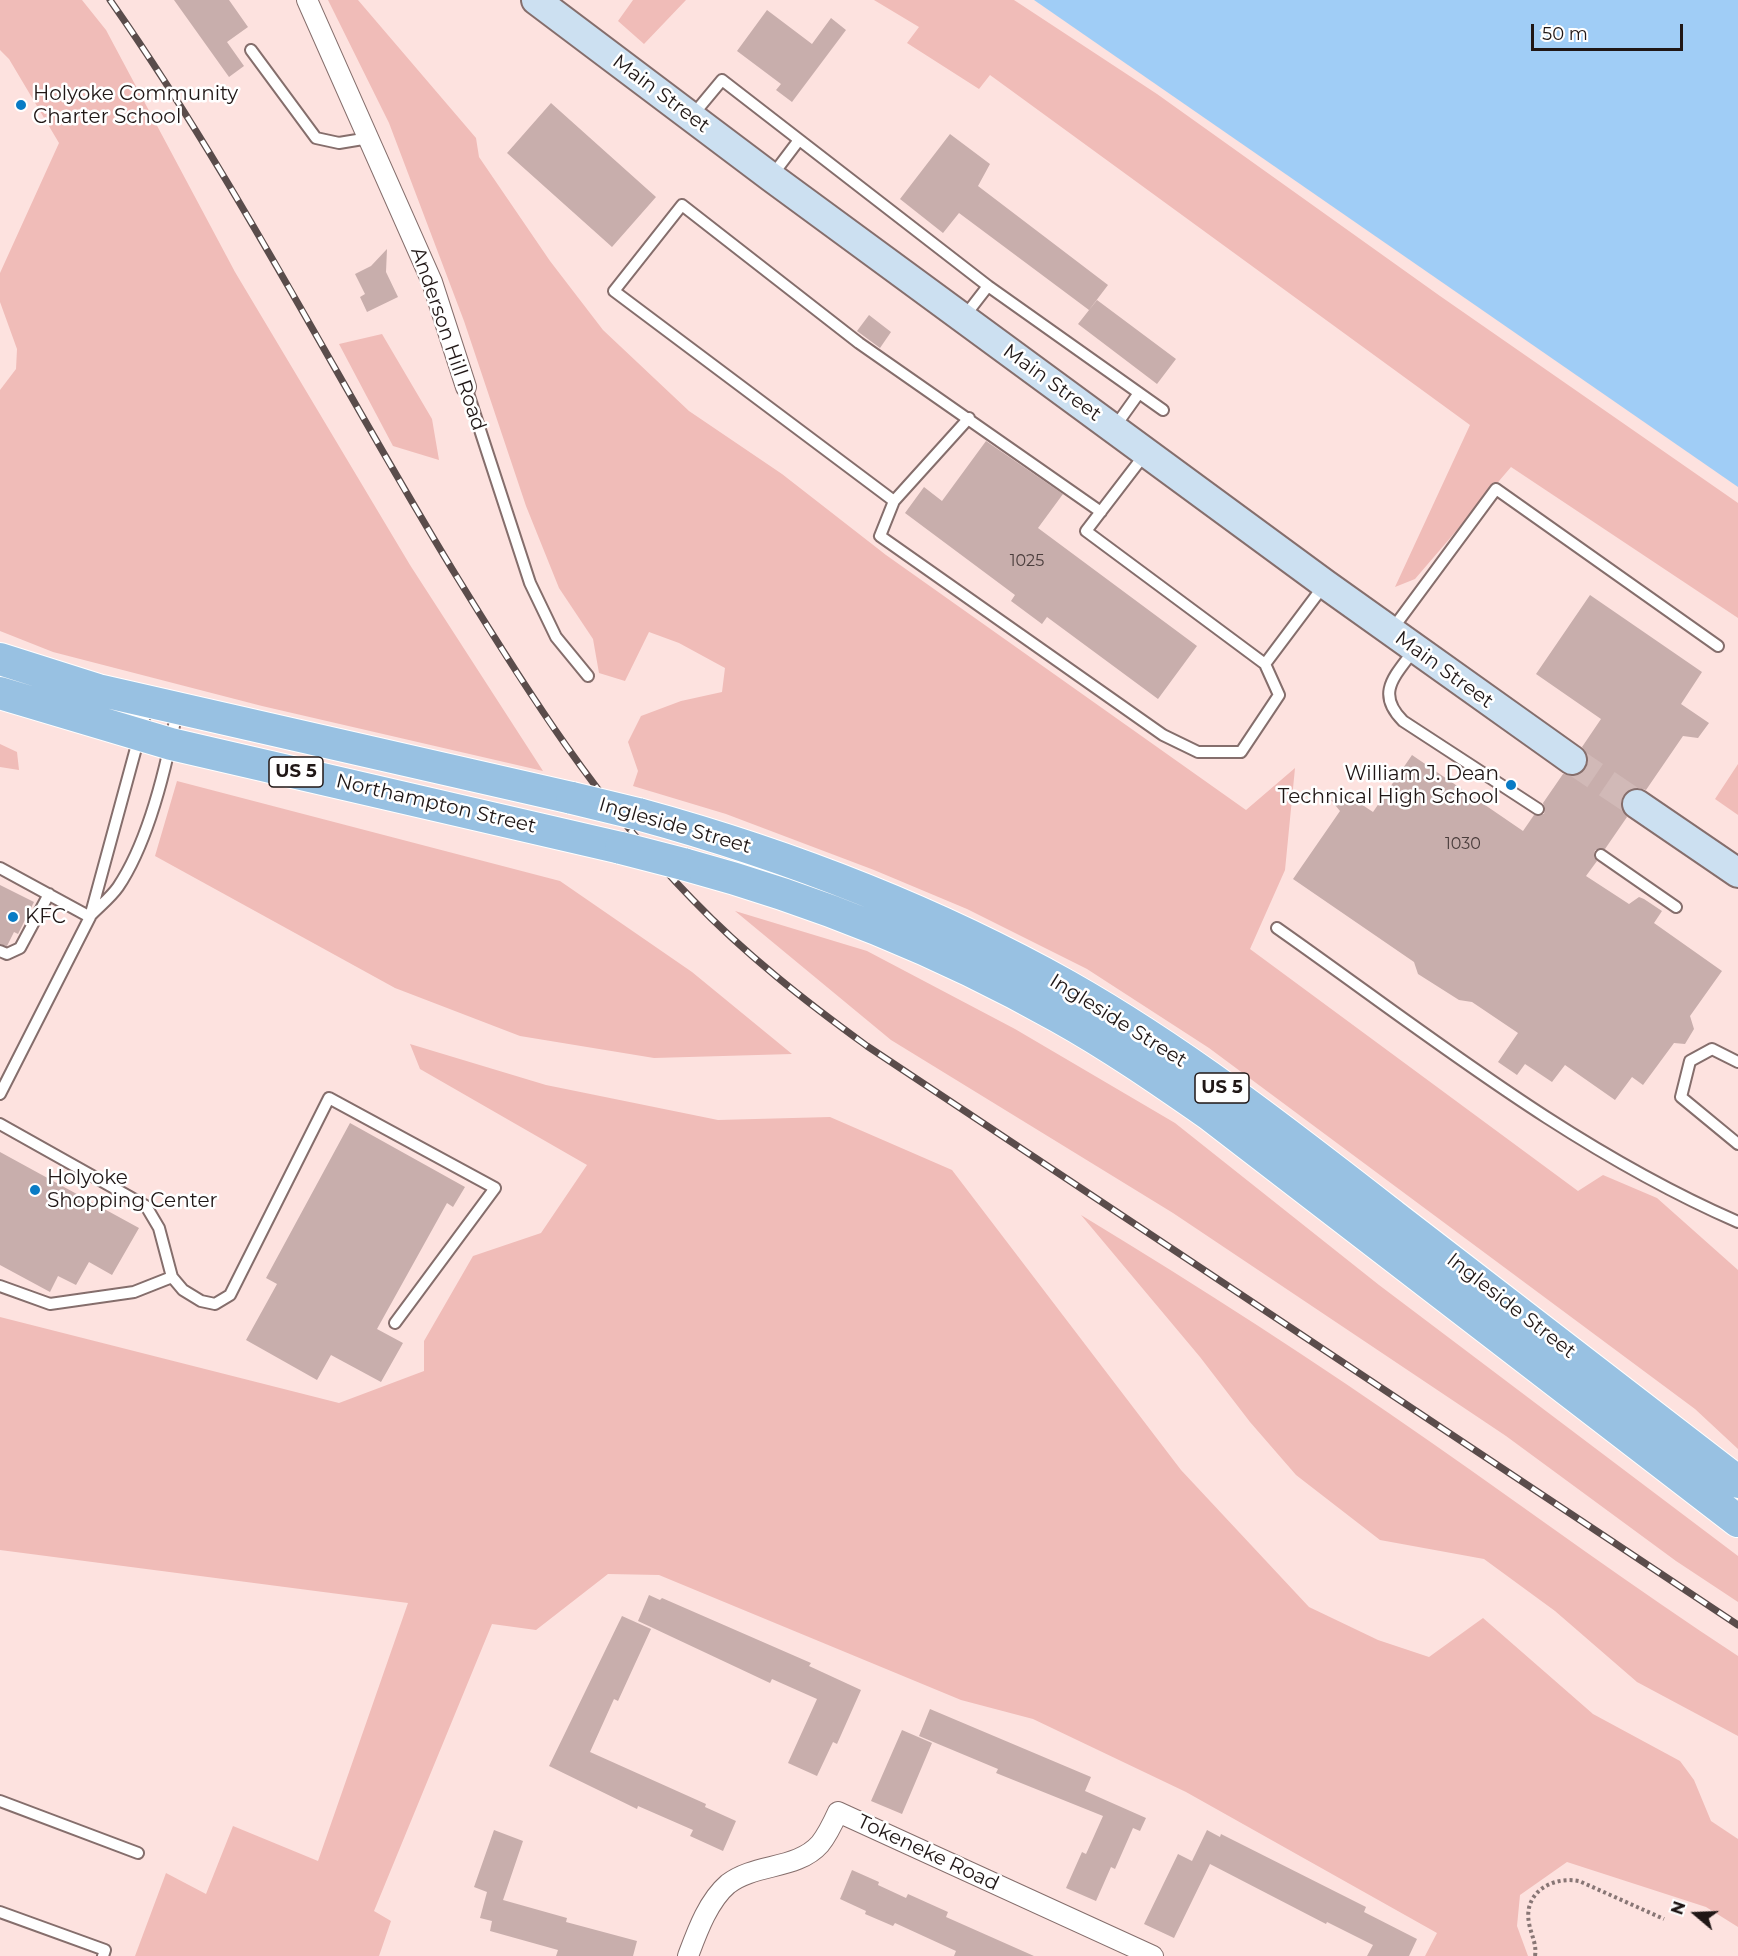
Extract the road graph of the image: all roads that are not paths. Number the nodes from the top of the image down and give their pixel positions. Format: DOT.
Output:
graph roads {
  1 [pos="307,0"];
  2 [pos="536,0"];
  3 [pos="251,50"];
  4 [pos="692,117"];
  5 [pos="369,138"];
  6 [pos="799,140"];
  7 [pos="771,177"];
  8 [pos="988,286"];
  9 [pos="963,317"];
  10 [pos="466,387"];
  11 [pos="1139,393"];
  12 [pos="1163,410"];
  13 [pos="969,418"];
  14 [pos="1113,428"];
  15 [pos="1146,452"];
  16 [pos="894,501"];
  17 [pos="1101,512"];
  18 [pos="1325,584"];
  19 [pos="1390,631"];
  20 [pos="1719,646"];
  21 [pos="1415,649"];
  22 [pos="0,659"];
  23 [pos="1264,664"];
  24 [pos="588,676"];
  25 [pos="0,693"];
  26 [pos="163,705"];
  27 [pos="139,736"];
  28 [pos="171,744"];
  29 [pos="1572,760"];
  30 [pos="572,798"];
  31 [pos="1636,804"];
  32 [pos="1538,809"];
  33 [pos="608,844"];
  34 [pos="1601,855"];
  35 [pos="0,868"];
  36 [pos="1738,873"];
  37 [pos="48,894"];
  38 [pos="1676,907"];
  39 [pos="90,916"];
  40 [pos="1276,928"];
  41 [pos="0,951"];
  42 [pos="1738,1062"];
  43 [pos="0,1094"];
  44 [pos="0,1124"];
  45 [pos="1738,1144"];
  46 [pos="1738,1222"];
  47 [pos="172,1277"];
  48 [pos="0,1286"];
  49 [pos="395,1323"];
  50 [pos="1738,1482"];
  51 [pos="1738,1521"];
  52 [pos="0,1801"];
  53 [pos="138,1853"];
  54 [pos="0,1912"];
  55 [pos="103,1956"];
  56 [pos="688,1956"];
  57 [pos="1153,1956"];
  1 -- 5 [label="street, Anderson Hill Road"];
  2 -- 4 [label="main road, Main Street"];
  3 -- 5 [label="lane"];
  4 -- 6 [label="lane"];
  4 -- 7 [label="main road, Main Street"];
  5 -- 10 [label="street, Anderson Hill Road"];
  6 -- 7 [label="lane"];
  6 -- 8 [label="lane"];
  7 -- 9 [label="main road, Main Street"];
  8 -- 9 [label="lane"];
  8 -- 11 [label="lane"];
  9 -- 14 [label="main road, Main Street"];
  10 -- 24 [label="lane, Anderson Hill Road"];
  11 -- 12 [label="lane"];
  11 -- 14 [label="lane"];
  13 -- 16 [label="lane"];
  13 -- 16 [label="lane"];
  13 -- 17 [label="lane"];
  14 -- 15 [label="main road, Main Street"];
  15 -- 17 [label="lane"];
  15 -- 18 [label="main road, Main Street"];
  16 -- 23 [label="lane"];
  17 -- 23 [label="lane"];
  18 -- 19 [label="main road, Main Street"];
  18 -- 23 [label="lane"];
  19 -- 20 [label="lane"];
  19 -- 21 [label="main road, Main Street"];
  21 -- 29 [label="main road, Main Street"];
  21 -- 32 [label="lane"];
  22 -- 26 [label="main road, Northampton Street / US 5"];
  25 -- 27 [label="main road, Northampton Street / US 5"];
  26 -- 27 [label="lane"];
  26 -- 28 [label="lane"];
  26 -- 30 [label="main road, Northampton Street / US 5"];
  27 -- 28 [label="main road, Northampton Street / US 5"];
  27 -- 39 [label="lane"];
  28 -- 33 [label="main road, Northampton Street / US 5"];
  28 -- 39 [label="lane"];
  30 -- 50 [label="main road, Ingleside Street / US 5, bridge"];
  31 -- 36 [label="main road"];
  33 -- 51 [label="main road, Ingleside Street / US 5, bridge"];
  34 -- 38 [label="lane"];
  35 -- 37 [label="lane"];
  37 -- 39 [label="lane"];
  37 -- 41 [label="lane"];
  39 -- 43 [label="lane"];
  40 -- 46 [label="lane"];
  42 -- 45 [label="lane"];
  44 -- 47 [label="lane"];
  47 -- 48 [label="lane"];
  47 -- 49 [label="lane"];
  52 -- 53 [label="lane"];
  54 -- 55 [label="lane"];
  56 -- 57 [label="street, Tokeneke Road"];
}
